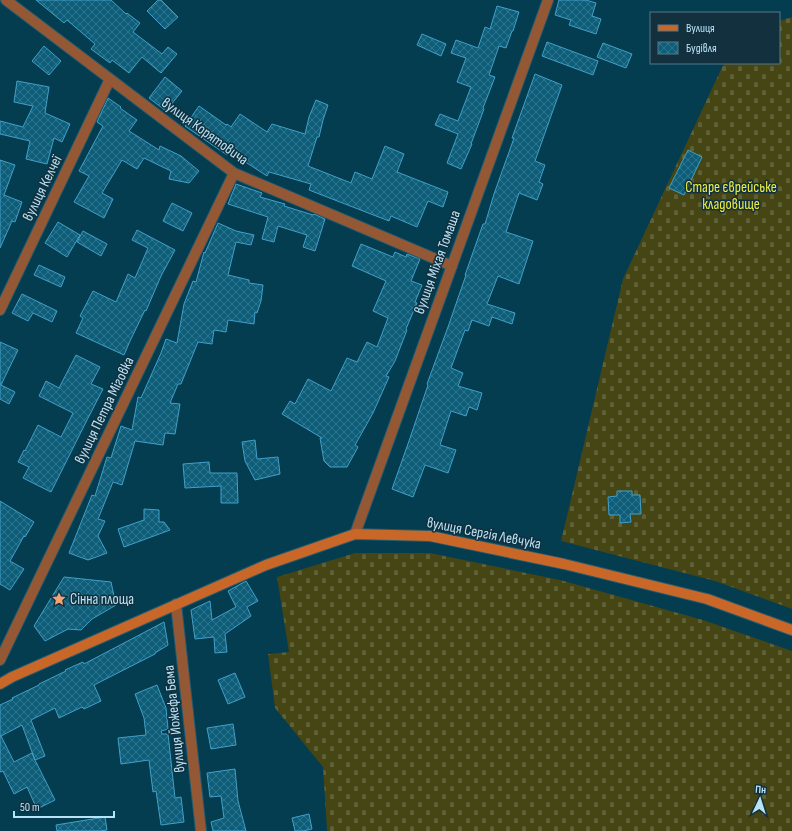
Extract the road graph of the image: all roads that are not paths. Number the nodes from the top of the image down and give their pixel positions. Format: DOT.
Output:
graph roads {
  1 [pos="6,0"];
  2 [pos="548,0"];
  3 [pos="110,79"];
  4 [pos="234,173"];
  5 [pos="452,266"];
  6 [pos="0,310"];
  7 [pos="355,534"];
  8 [pos="176,604"];
  9 [pos="792,630"];
  10 [pos="0,660"];
  11 [pos="0,684"];
  12 [pos="201,831"];
  1 -- 3 [label="street, вулиця Корятовича"];
  2 -- 5 [label="street, вулиця Міхая Томаша"];
  3 -- 4 [label="street, вулиця Корятовича"];
  3 -- 6 [label="street, вулиця Келчеї"];
  4 -- 5 [label="street, вулиця Корятовича"];
  4 -- 10 [label="street, вулиця Петра Міговка"];
  5 -- 7 [label="street, вулиця Міхая Томаша"];
  7 -- 8 [label="main road, вулиця Сергія Левчука"];
  7 -- 9 [label="main road, вулиця Сергія Левчука"];
  8 -- 11 [label="main road, вулиця Сергія Левчука"];
  8 -- 12 [label="street, вулиця Йожефа Бема"];
}
